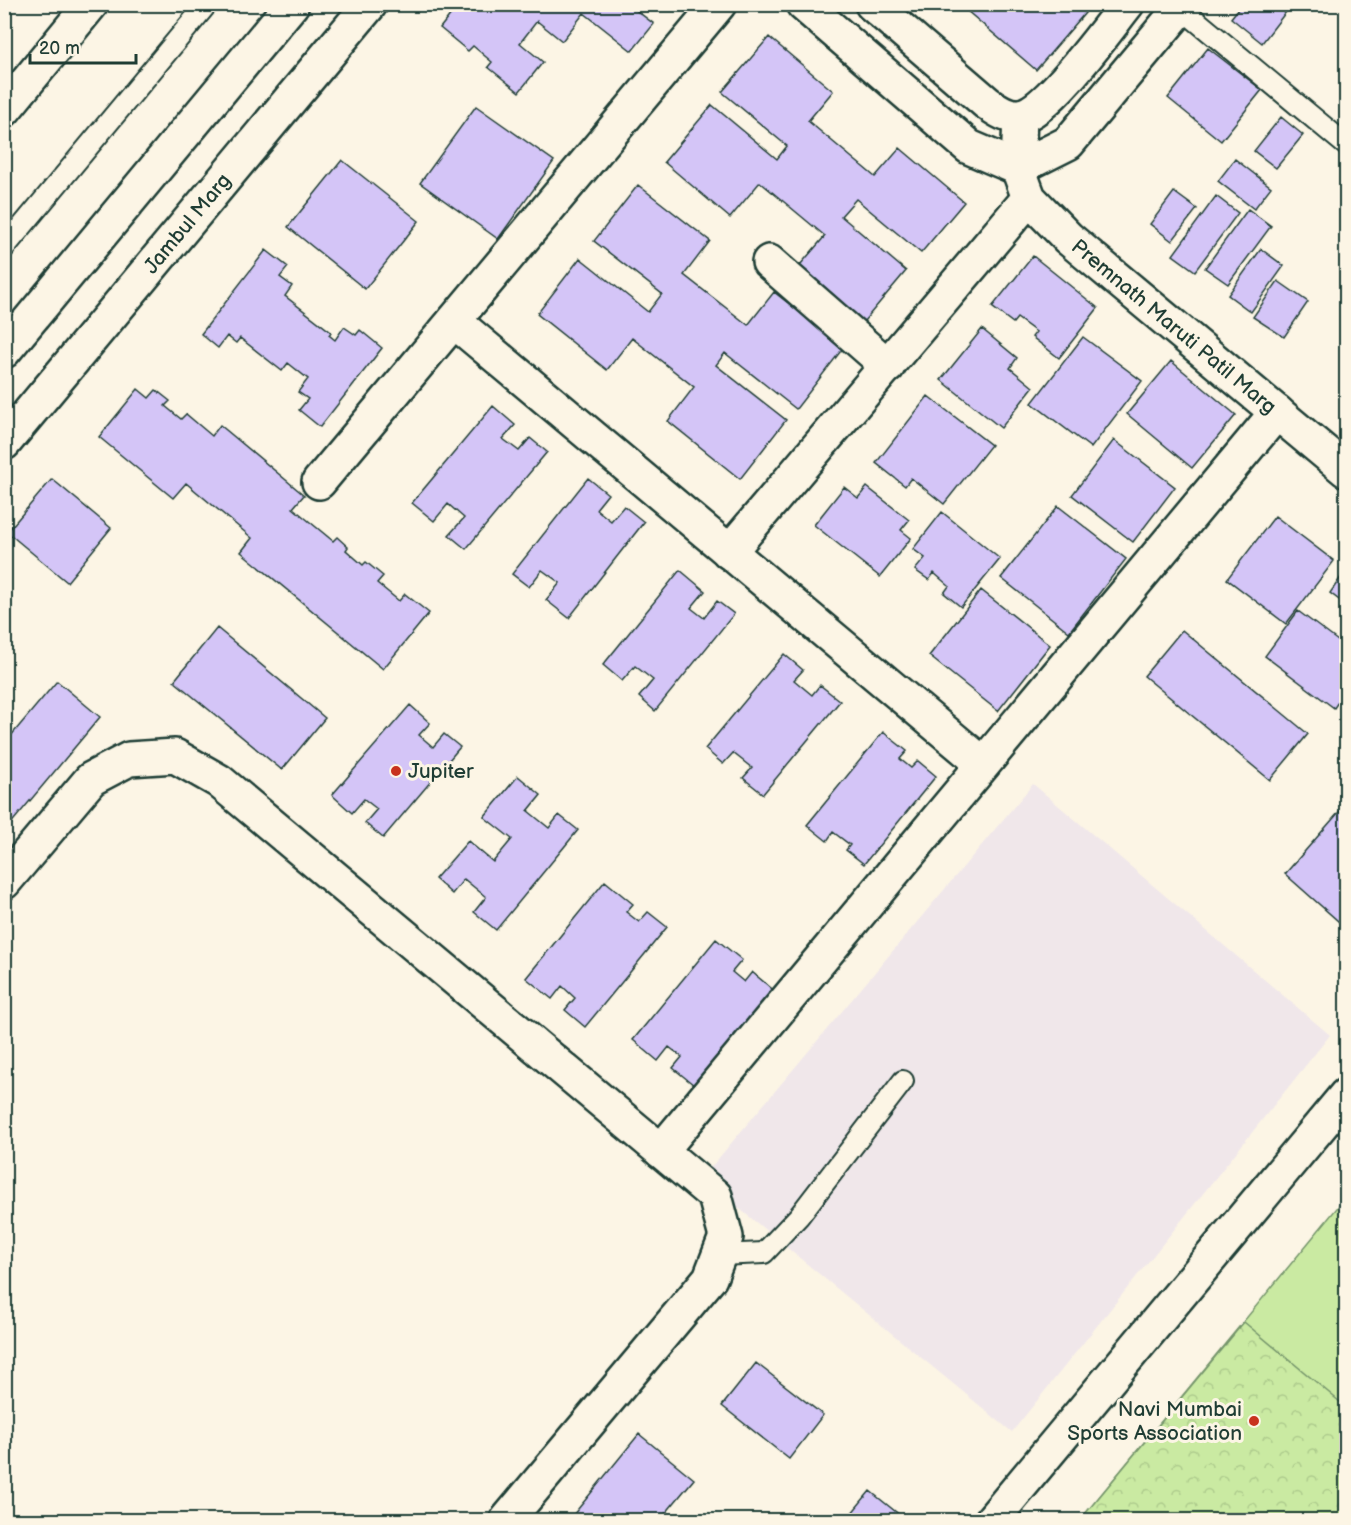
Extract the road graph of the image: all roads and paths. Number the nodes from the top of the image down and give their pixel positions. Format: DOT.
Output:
graph roads {
  1 [pos="91,4"];
  2 [pos="207,4"];
  3 [pos="292,4"];
  4 [pos="370,4"];
  5 [pos="719,4"];
  6 [pos="803,4"];
  7 [pos="872,4"];
  8 [pos="1127,4"];
  9 [pos="1182,6"];
  10 [pos="4,110"];
  11 [pos="1020,116"];
  12 [pos="1347,145"];
  13 [pos="1018,168"];
  14 [pos="1029,198"];
  15 [pos="4,248"];
  16 [pos="768,262"];
  17 [pos="453,321"];
  18 [pos="4,351"];
  19 [pos="888,366"];
  20 [pos="1277,412"];
  21 [pos="4,443"];
  22 [pos="1347,470"];
  23 [pos="319,482"];
  24 [pos="729,552"];
  25 [pos="983,764"];
  26 [pos="4,882"];
  27 [pos="903,1081"];
  28 [pos="1347,1095"];
  29 [pos="661,1151"];
  30 [pos="719,1255"];
  31 [pos="507,1521"];
  32 [pos="992,1521"];
  1 -- 10 [label="street"];
  2 -- 15 [label="lane"];
  3 -- 18 [label="street"];
  4 -- 21 [label="street, Jambul Marg"];
  5 -- 17 [label="street"];
  6 -- 13 [label="street"];
  7 -- 11 [label="street"];
  8 -- 11 [label="street"];
  9 -- 12 [label="lane"];
  9 -- 13 [label="street"];
  11 -- 13 [label="street, Premnath Maruti Patil Marg"];
  13 -- 14 [label="street, Premnath Maruti Patil Marg"];
  14 -- 19 [label="street"];
  14 -- 20 [label="street, Premnath Maruti Patil Marg"];
  16 -- 19 [label="street"];
  17 -- 23 [label="street"];
  17 -- 24 [label="street"];
  19 -- 24 [label="street"];
  20 -- 22 [label="street, Premnath Maruti Patil Marg"];
  20 -- 25 [label="street"];
  24 -- 25 [label="street"];
  25 -- 29 [label="street"];
  26 -- 29 [label="street"];
  27 -- 30 [label="lane"];
  28 -- 32 [label="street"];
  29 -- 30 [label="street"];
  30 -- 31 [label="street"];
}
